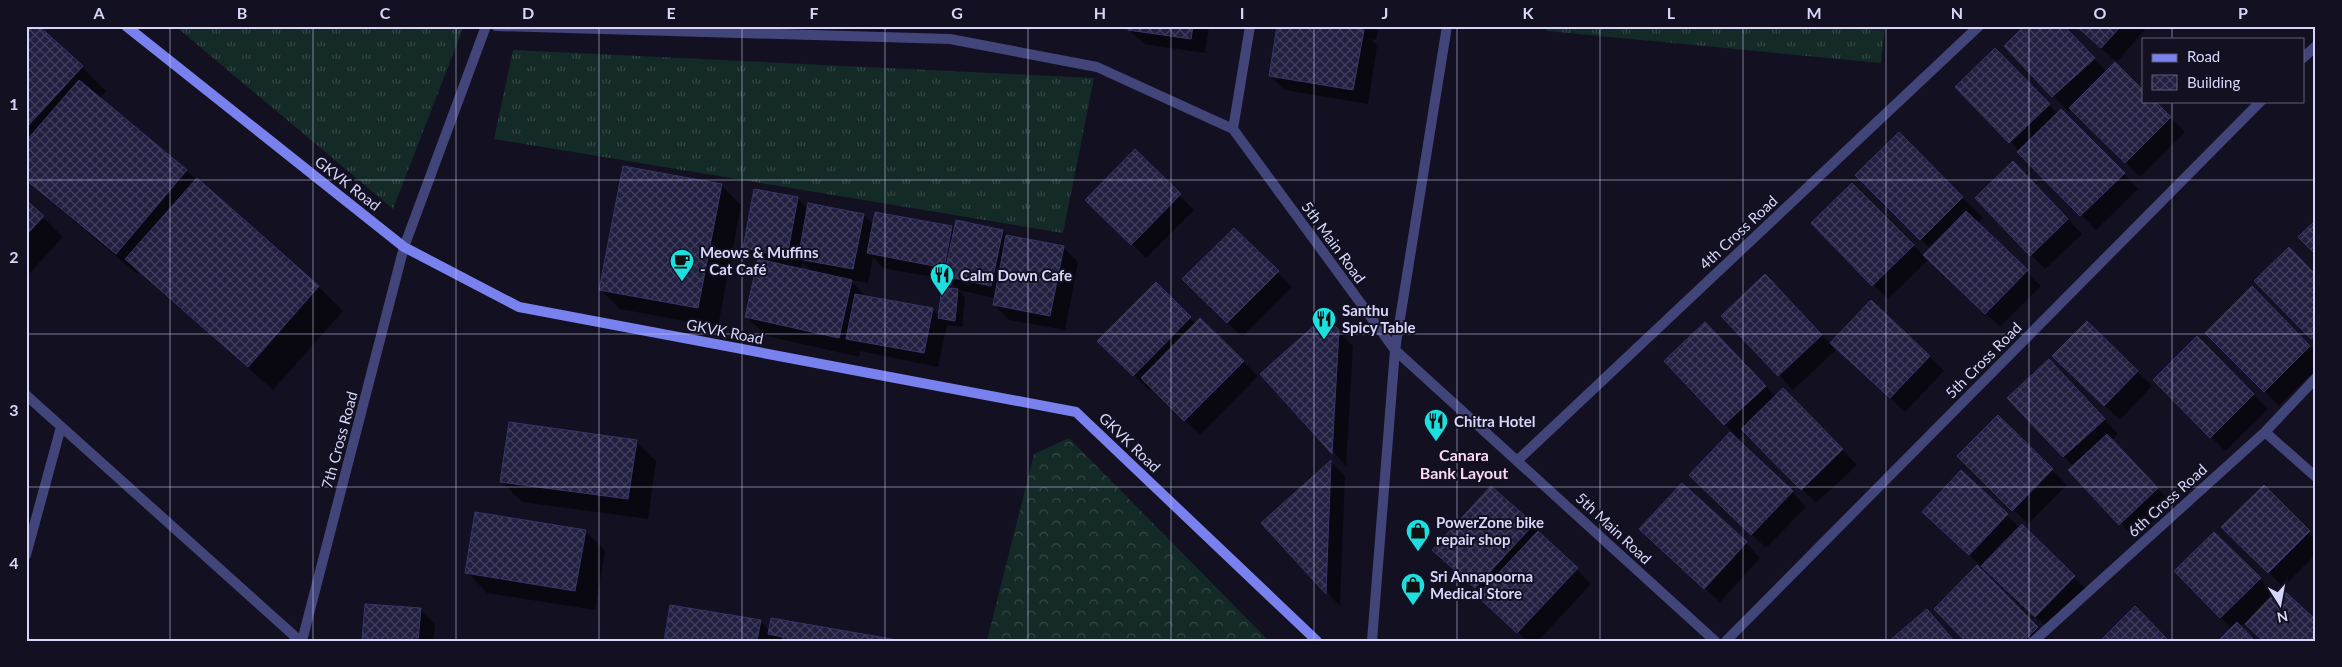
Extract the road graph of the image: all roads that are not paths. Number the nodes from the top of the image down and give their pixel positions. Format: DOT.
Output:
graph roads {
  1 [pos="126,26"];
  2 [pos="486,26"];
  3 [pos="496,26"];
  4 [pos="1250,26"];
  5 [pos="1447,26"];
  6 [pos="1979,26"];
  7 [pos="2316,46"];
  8 [pos="2304,57"];
  9 [pos="2259,102"];
  10 [pos="1233,129"];
  11 [pos="404,247"];
  12 [pos="1395,350"];
  13 [pos="2316,378"];
  14 [pos="26,396"];
  15 [pos="61,427"];
  16 [pos="2266,432"];
  17 [pos="1518,460"];
  18 [pos="2316,477"];
  19 [pos="26,555"];
  20 [pos="301,641"];
  21 [pos="1317,641"];
  22 [pos="1372,641"];
  23 [pos="1715,641"];
  24 [pos="1726,641"];
  25 [pos="2034,641"];
  1 -- 11 [label="main road, GKVK Road"];
  2 -- 11 [label="street, 7th Cross Road"];
  3 -- 10 [label="street"];
  4 -- 10 [label="street"];
  5 -- 12 [label="street"];
  6 -- 17 [label="street, 4th Cross Road"];
  7 -- 8 [label="street"];
  9 -- 24 [label="street, 5th Cross Road"];
  10 -- 12 [label="street, 5th Main Road"];
  11 -- 20 [label="street, 7th Cross Road"];
  11 -- 21 [label="main road, GKVK Road"];
  12 -- 17 [label="street, 5th Main Road"];
  12 -- 22 [label="street"];
  13 -- 16 [label="street, 6th Cross Road"];
  14 -- 15 [label="street"];
  15 -- 19 [label="street"];
  15 -- 20 [label="street"];
  16 -- 18 [label="street"];
  16 -- 25 [label="street, 6th Cross Road"];
  17 -- 23 [label="street, 5th Main Road"];
}
